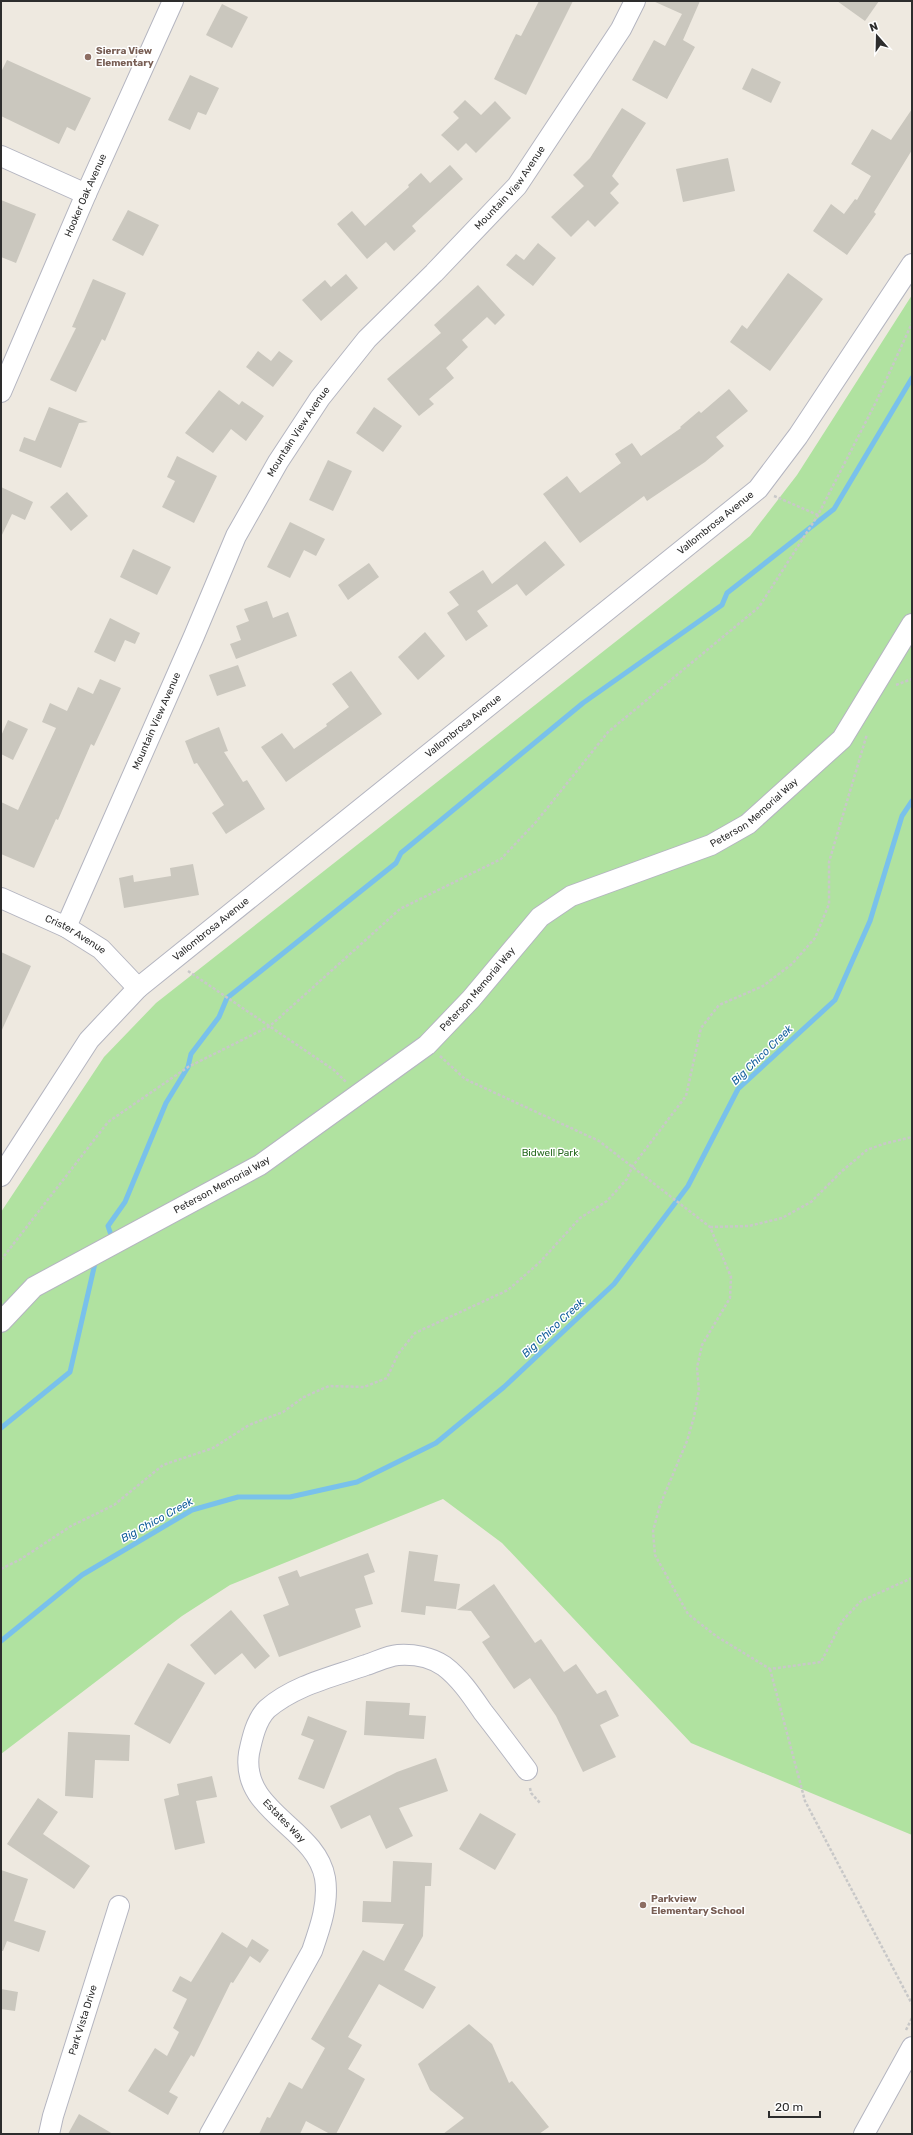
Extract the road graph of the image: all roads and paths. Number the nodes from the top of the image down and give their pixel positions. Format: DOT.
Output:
graph roads {
  1 [pos="174,1"];
  2 [pos="635,1"];
  3 [pos="1,156"];
  4 [pos="86,194"];
  5 [pos="912,264"];
  6 [pos="912,323"];
  7 [pos="1,392"];
  8 [pos="758,489"];
  9 [pos="818,515"];
  10 [pos="912,624"];
  11 [pos="867,731"];
  12 [pos="1,898"];
  13 [pos="66,927"];
  14 [pos="173,960"];
  15 [pos="138,988"];
  16 [pos="270,1026"];
  17 [pos="428,1045"];
  18 [pos="359,1095"];
  19 [pos="912,1138"];
  20 [pos="632,1167"];
  21 [pos="1,1176"];
  22 [pos="710,1227"];
  23 [pos="1,1260"];
  24 [pos="1,1322"];
  25 [pos="1,1569"];
  26 [pos="912,1578"];
  27 [pos="770,1669"];
  28 [pos="527,1770"];
  29 [pos="118,1906"];
  30 [pos="912,2004"];
  31 [pos="912,2018"];
  32 [pos="910,2043"];
  33 [pos="49,2134"];
  34 [pos="210,2134"];
  35 [pos="864,2134"];
  1 -- 4 [label="street, Hooker Oak Avenue"];
  2 -- 13 [label="street, Mountain View Avenue"];
  3 -- 4 [label="street"];
  4 -- 7 [label="street, Hooker Oak Avenue"];
  5 -- 8 [label="street, Vallombrosa Avenue"];
  6 -- 9 [label="path"];
  8 -- 9 [label="path"];
  8 -- 14 [label="street, Vallombrosa Avenue"];
  9 -- 16 [label="path"];
  10 -- 17 [label="street, Peterson Memorial Way"];
  11 -- 20 [label="path"];
  12 -- 13 [label="street, Crister Avenue"];
  13 -- 15 [label="street, Crister Avenue"];
  14 -- 15 [label="street, Vallombrosa Avenue"];
  14 -- 16 [label="path"];
  15 -- 21 [label="street, Vallombrosa Avenue"];
  16 -- 18 [label="path"];
  16 -- 23 [label="path"];
  17 -- 18 [label="street, Peterson Memorial Way"];
  17 -- 20 [label="path"];
  18 -- 24 [label="street, Peterson Memorial Way"];
  19 -- 22 [label="path"];
  20 -- 22 [label="path"];
  20 -- 25 [label="path"];
  22 -- 27 [label="path"];
  26 -- 27 [label="path"];
  27 -- 30 [label="path"];
  28 -- 34 [label="street, Estates Way"];
  29 -- 33 [label="street, Park Vista Drive"];
  31 -- 32 [label="path"];
  32 -- 35 [label="street"];
}
